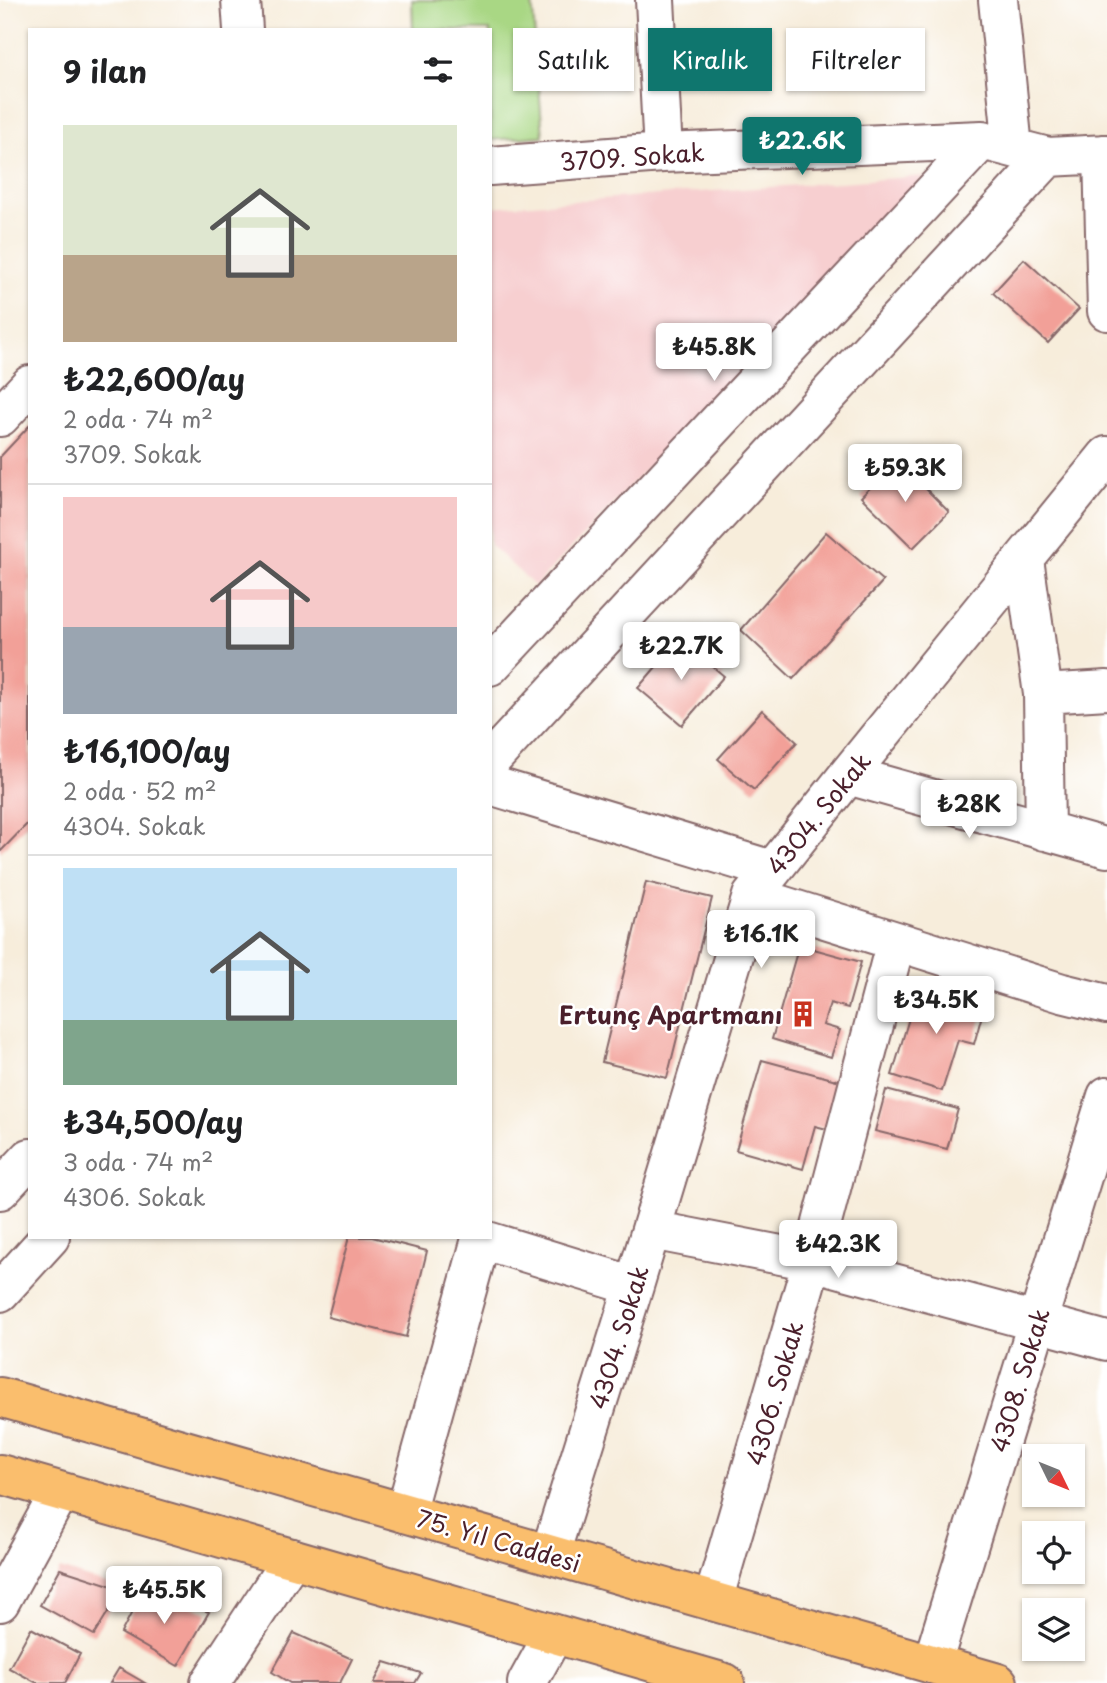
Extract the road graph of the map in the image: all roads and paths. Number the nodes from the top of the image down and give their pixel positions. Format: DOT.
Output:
graph roads {
  1 [pos="241,0"];
  2 [pos="655,0"];
  3 [pos="998,0"];
  4 [pos="243,28"];
  5 [pos="1014,148"];
  6 [pos="663,153"];
  7 [pos="1105,154"];
  8 [pos="492,166"];
  9 [pos="1107,311"];
  10 [pos="1107,457"];
  11 [pos="1024,559"];
  12 [pos="492,664"];
  13 [pos="1107,690"];
  14 [pos="1043,694"];
  15 [pos="492,759"];
  16 [pos="848,775"];
  17 [pos="492,786"];
  18 [pos="1045,831"];
  19 [pos="1107,848"];
  20 [pos="762,883"];
  21 [pos="896,941"];
  22 [pos="1107,1004"];
  23 [pos="1107,1096"];
  24 [pos="28,1160"];
  25 [pos="0,1190"];
  26 [pos="651,1230"];
  27 [pos="48,1239"];
  28 [pos="812,1261"];
  29 [pos="634,1286"];
  30 [pos="0,1292"];
  31 [pos="1037,1322"];
  32 [pos="1107,1341"];
  33 [pos="0,1397"];
  34 [pos="0,1474"];
  35 [pos="60,1492"];
  36 [pos="405,1513"];
  37 [pos="550,1554"];
  38 [pos="292,1558"];
  39 [pos="713,1601"];
  40 [pos="0,1602"];
  41 [pos="554,1634"];
  42 [pos="932,1664"];
  43 [pos="211,1683"];
  44 [pos="527,1683"];
  45 [pos="725,1683"];
  46 [pos="998,1683"];
  1 -- 4 [label="street"];
  2 -- 6 [label="street"];
  3 -- 5 [label="street"];
  5 -- 6 [label="street, 3709. Sokak"];
  5 -- 7 [label="street, 3709. Sokak"];
  5 -- 12 [label="street"];
  5 -- 15 [label="street"];
  6 -- 8 [label="street, 3709. Sokak"];
  7 -- 9 [label="street"];
  10 -- 11 [label="street, 4304. Sokak"];
  11 -- 14 [label="street"];
  11 -- 16 [label="street, 4304. Sokak"];
  13 -- 14 [label="street"];
  14 -- 18 [label="street"];
  16 -- 18 [label="street"];
  16 -- 20 [label="street, 4304. Sokak"];
  17 -- 20 [label="street"];
  18 -- 19 [label="street"];
  20 -- 21 [label="street"];
  20 -- 26 [label="street, 4304. Sokak"];
  21 -- 22 [label="street"];
  21 -- 28 [label="street, 4306. Sokak"];
  23 -- 31 [label="street, 4308. Sokak"];
  24 -- 25 [label="street"];
  26 -- 28 [label="street"];
  26 -- 29 [label="street, 4304. Sokak"];
  27 -- 30 [label="street"];
  28 -- 31 [label="street"];
  28 -- 39 [label="street, 4306. Sokak"];
  29 -- 36 [label="street"];
  29 -- 37 [label="street, 4304. Sokak"];
  31 -- 32 [label="street"];
  31 -- 42 [label="street, 4308. Sokak"];
  33 -- 36 [label="main road, 75. Yıl Caddesi"];
  34 -- 35 [label="main road"];
  35 -- 38 [label="main road"];
  35 -- 40 [label="street"];
  36 -- 37 [label="main road, 75. Yıl Caddesi"];
  37 -- 39 [label="main road, 75. Yıl Caddesi"];
  38 -- 41 [label="main road"];
  38 -- 43 [label="street"];
  39 -- 42 [label="main road, 75. Yıl Caddesi"];
  41 -- 44 [label="street"];
  41 -- 45 [label="main road"];
  42 -- 46 [label="main road, 75. Yıl Caddesi"];
}
